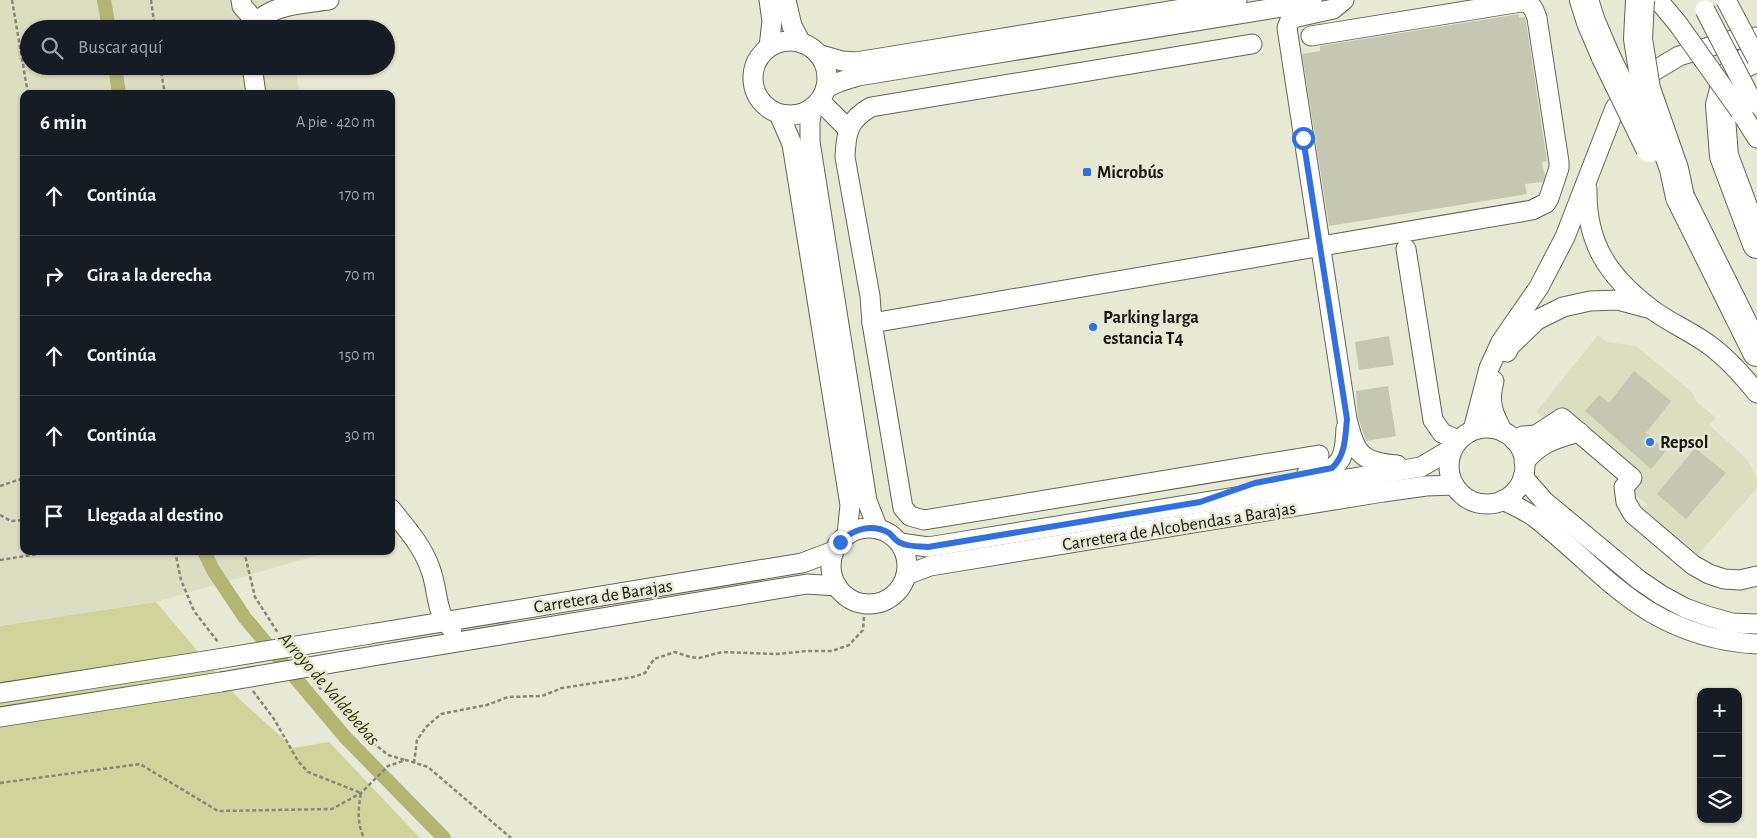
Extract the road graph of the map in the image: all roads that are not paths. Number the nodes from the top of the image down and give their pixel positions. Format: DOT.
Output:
graph roads {
  1 [pos="241,0"];
  2 [pos="323,0"];
  3 [pos="769,0"];
  4 [pos="786,0"];
  5 [pos="1237,0"];
  6 [pos="1326,0"];
  7 [pos="1344,0"];
  8 [pos="1572,0"];
  9 [pos="1640,0"];
  10 [pos="1658,0"];
  11 [pos="1726,0"];
  12 [pos="1702,5"];
  13 [pos="1587,11"];
  14 [pos="251,20"];
  15 [pos="260,20"];
  16 [pos="1311,36"];
  17 [pos="1757,37"];
  18 [pos="801,42"];
  19 [pos="1252,44"];
  20 [pos="769,47"];
  21 [pos="818,54"];
  22 [pos="1757,58"];
  23 [pos="253,75"];
  24 [pos="255,90"];
  25 [pos="820,99"];
  26 [pos="1750,108"];
  27 [pos="779,114"];
  28 [pos="849,130"];
  29 [pos="1757,138"];
  30 [pos="1587,180"];
  31 [pos="1680,197"];
  32 [pos="1757,244"];
  33 [pos="1321,245"];
  34 [pos="1406,249"];
  35 [pos="1650,308"];
  36 [pos="872,323"];
  37 [pos="1757,352"];
  38 [pos="1757,393"];
  39 [pos="1347,419"];
  40 [pos="1578,432"];
  41 [pos="1509,436"];
  42 [pos="1461,440"];
  43 [pos="1319,454"];
  44 [pos="1421,467"];
  45 [pos="1524,470"];
  46 [pos="1454,485"];
  47 [pos="1503,500"];
  48 [pos="1200,502"];
  49 [pos="395,514"];
  50 [pos="878,529"];
  51 [pos="847,535"];
  52 [pos="900,543"];
  53 [pos="834,551"];
  54 [pos="906,575"];
  55 [pos="1757,576"];
  56 [pos="837,586"];
  57 [pos="444,622"];
  58 [pos="1757,624"];
  59 [pos="464,640"];
  60 [pos="1757,644"];
  61 [pos="0,694"];
  62 [pos="0,717"];
  1 -- 14 [label="street"];
  2 -- 15 [label="street"];
  3 -- 20 [label="street"];
  4 -- 18 [label="street"];
  5 -- 21 [label="street"];
  6 -- 25 [label="street"];
  7 -- 33 [label="street"];
  8 -- 13 [label="street"];
  9 -- 31 [label="highway, bridge"];
  10 -- 26 [label="street, bridge"];
  11 -- 22 [label="street, bridge"];
  12 -- 26 [label="street, bridge"];
  13 -- 31 [label="highway, bridge"];
  16 -- 33 [label="street"];
  17 -- 30 [label="street"];
  18 -- 20 [label="street"];
  18 -- 21 [label="street"];
  19 -- 28 [label="street"];
  20 -- 27 [label="street"];
  21 -- 25 [label="street"];
  22 -- 32 [label="highway"];
  23 -- 24 [label="street"];
  25 -- 27 [label="street"];
  25 -- 28 [label="street"];
  25 -- 50 [label="street"];
  26 -- 29 [label="street"];
  27 -- 51 [label="street"];
  28 -- 36 [label="street"];
  30 -- 35 [label="street"];
  30 -- 42 [label="street"];
  31 -- 37 [label="highway"];
  33 -- 36 [label="street"];
  33 -- 39 [label="street"];
  34 -- 42 [label="street"];
  35 -- 38 [label="street"];
  35 -- 41 [label="street"];
  36 -- 43 [label="street"];
  39 -- 44 [label="street"];
  39 -- 48 [label="street"];
  40 -- 41 [label="street"];
  40 -- 45 [label="street"];
  40 -- 55 [label="street"];
  41 -- 42 [label="street"];
  41 -- 45 [label="street"];
  42 -- 44 [label="street, Carretera de Alcobendas a Barajas"];
  42 -- 46 [label="street"];
  44 -- 48 [label="street, Carretera de Alcobendas a Barajas"];
  45 -- 47 [label="street"];
  45 -- 58 [label="street"];
  46 -- 47 [label="street"];
  46 -- 54 [label="street, Carretera de Alcobendas a Barajas"];
  47 -- 60 [label="street"];
  48 -- 52 [label="street, Carretera de Alcobendas a Barajas"];
  49 -- 57 [label="street"];
  50 -- 51 [label="street"];
  50 -- 52 [label="street"];
  51 -- 53 [label="street"];
  52 -- 54 [label="street"];
  53 -- 56 [label="street"];
  53 -- 57 [label="street, Carretera de Barajas"];
  54 -- 56 [label="street"];
  56 -- 59 [label="street, Carretera de Barajas"];
  57 -- 59 [label="street"];
  57 -- 61 [label="street, Carretera de Barajas, bridge"];
  59 -- 62 [label="street, Carretera de Barajas, bridge"];
}
